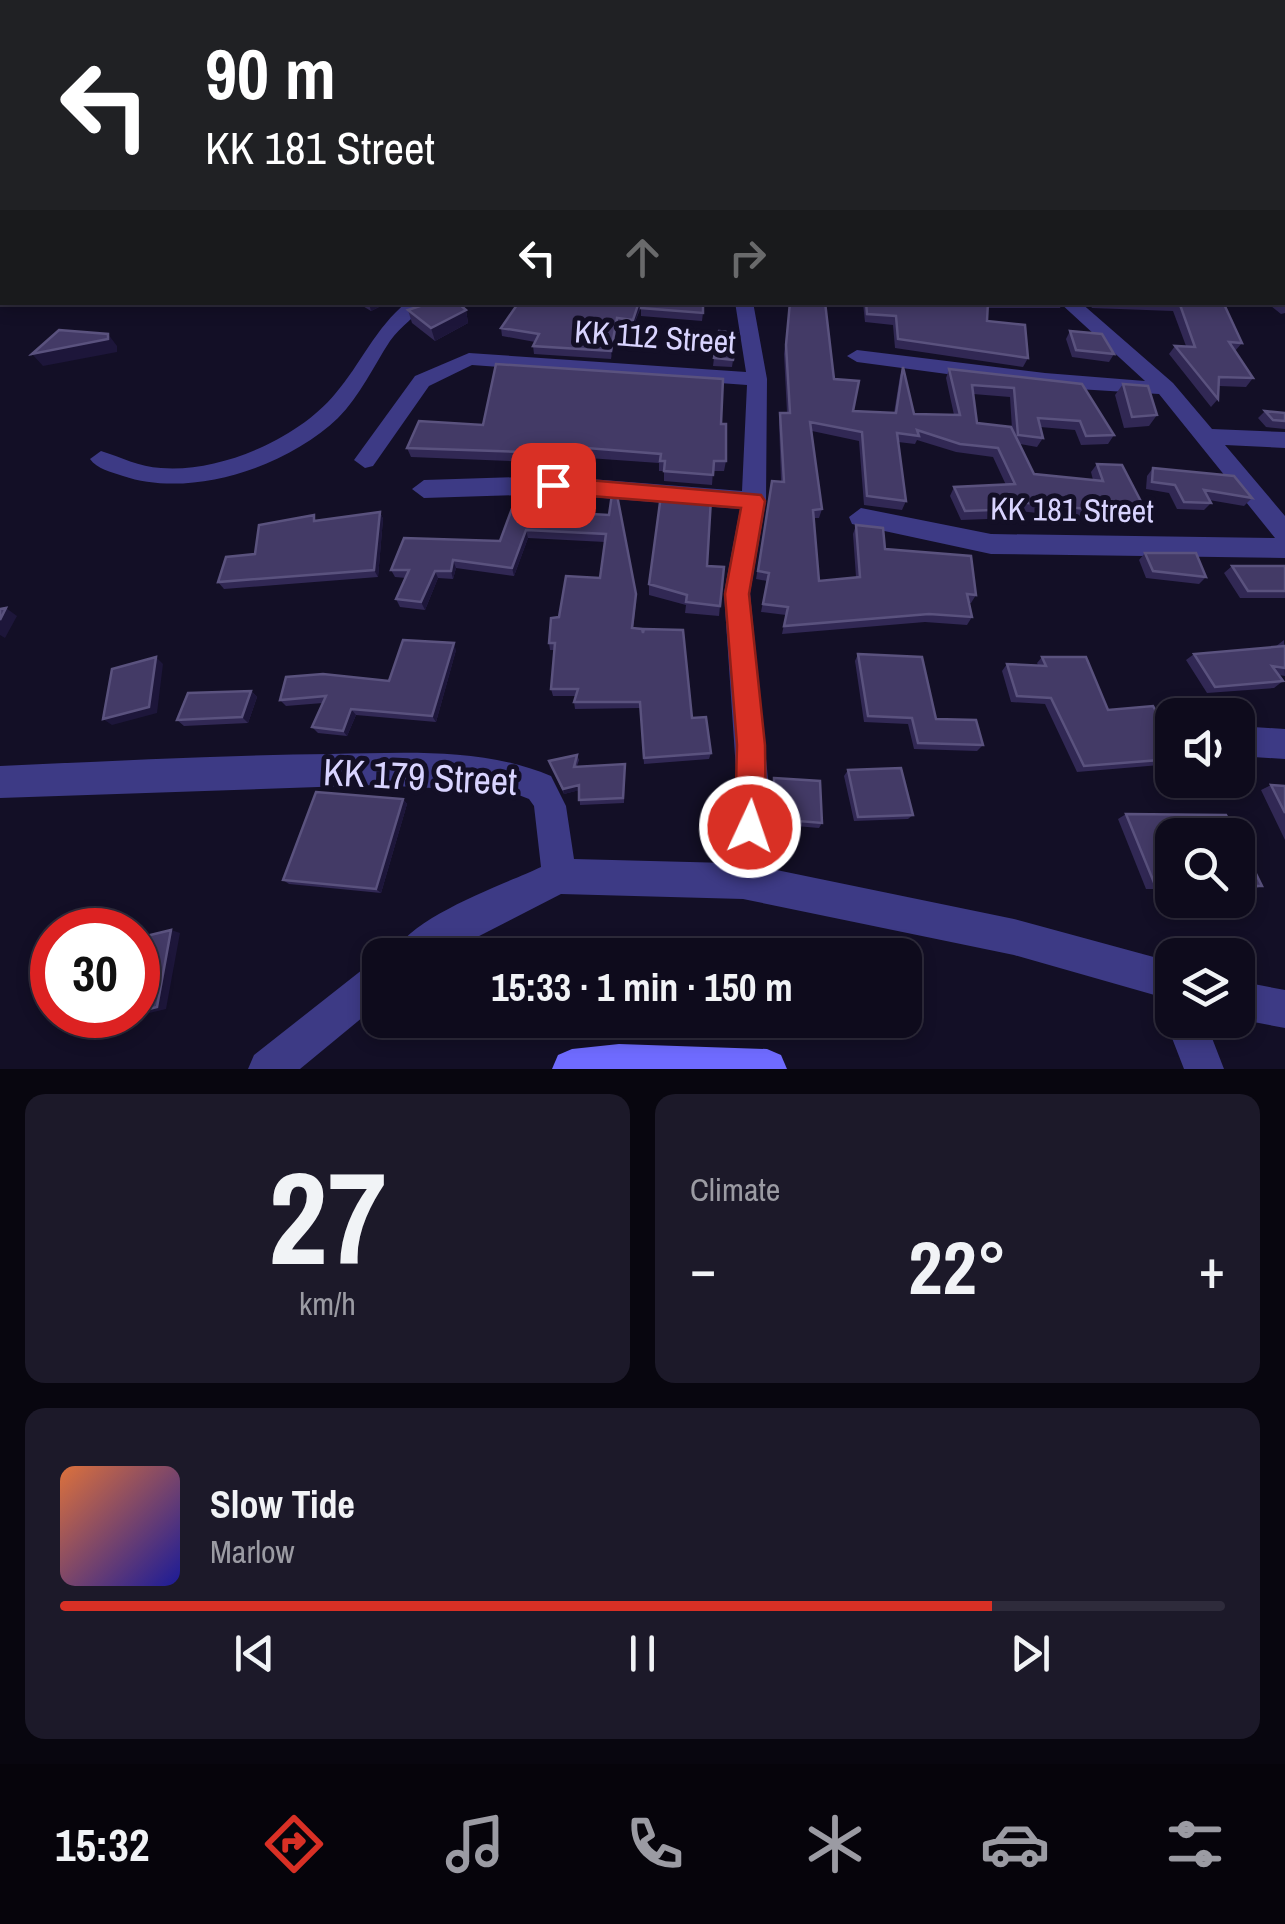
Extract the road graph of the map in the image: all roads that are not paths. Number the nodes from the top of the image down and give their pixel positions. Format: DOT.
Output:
graph roads {
  1 [pos="416,305"];
  2 [pos="745,305"];
  3 [pos="1071,305"];
  4 [pos="857,356"];
  5 [pos="757,378"];
  6 [pos="1166,388"];
  7 [pos="1208,436"];
  8 [pos="1285,440"];
  9 [pos="100,459"];
  10 [pos="366,460"];
  11 [pos="424,490"];
  12 [pos="754,501"];
  13 [pos="861,517"];
  14 [pos="1285,533"];
  15 [pos="1285,548"];
  16 [pos="1255,741"];
  17 [pos="1285,744"];
  18 [pos="0,782"];
  19 [pos="559,876"];
  20 [pos="743,881"];
  21 [pos="434,938"];
  22 [pos="1155,978"];
  23 [pos="362,993"];
  24 [pos="1255,1004"];
  25 [pos="1285,1010"];
  26 [pos="1192,1038"];
  27 [pos="268,1069"];
  28 [pos="572,1069"];
  29 [pos="767,1069"];
  30 [pos="1204,1069"];
  1 -- 9 [label="street"];
  2 -- 5 [label="street, KK 112 Street"];
  3 -- 6 [label="street"];
  4 -- 6 [label="street"];
  5 -- 10 [label="street, KK 112 Street"];
  5 -- 12 [label="street, KK 112 Street"];
  6 -- 7 [label="street"];
  7 -- 8 [label="street"];
  7 -- 14 [label="street"];
  11 -- 12 [label="street"];
  12 -- 20 [label="street, KK 112 Street"];
  13 -- 15 [label="street, KK 181 Street"];
  16 -- 17 [label="street"];
  18 -- 19 [label="street, KK 179 Street"];
  19 -- 20 [label="street"];
  19 -- 21 [label="street"];
  20 -- 22 [label="street"];
  23 -- 27 [label="street"];
  24 -- 25 [label="street"];
  26 -- 30 [label="street"];
  28 -- 29 [label="main road"];
}
